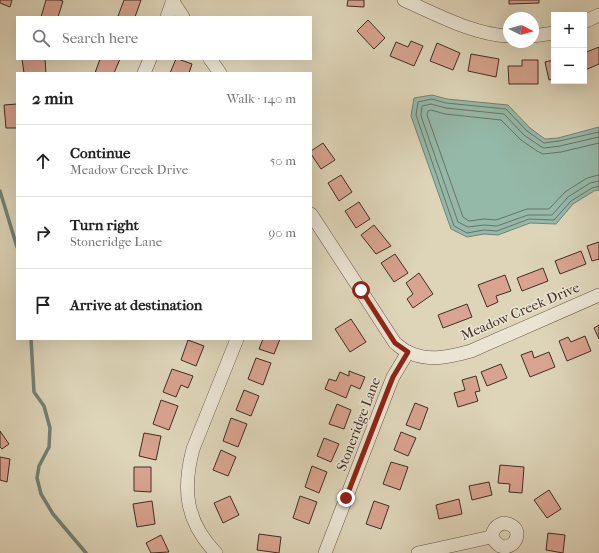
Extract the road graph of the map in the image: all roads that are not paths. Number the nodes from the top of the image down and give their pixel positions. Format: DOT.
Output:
graph roads {
  1 [pos="173,0"];
  2 [pos="404,0"];
  3 [pos="599,15"];
  4 [pos="167,16"];
  5 [pos="182,16"];
  6 [pos="587,21"];
  7 [pos="551,33"];
  8 [pos="503,35"];
  9 [pos="539,35"];
  10 [pos="150,60"];
  11 [pos="211,60"];
  12 [pos="144,72"];
  13 [pos="219,72"];
  14 [pos="313,223"];
  15 [pos="599,295"];
  16 [pos="237,340"];
  17 [pos="408,352"];
  18 [pos="491,537"];
  19 [pos="216,553"];
  20 [pos="325,553"];
  21 [pos="418,553"];
  1 -- 4 [label="street"];
  1 -- 5 [label="street"];
  2 -- 8 [label="street"];
  3 -- 6 [label="street"];
  7 -- 9 [label="street"];
  10 -- 12 [label="street"];
  11 -- 13 [label="street"];
  14 -- 17 [label="street, Meadow Creek Drive"];
  15 -- 17 [label="street, Meadow Creek Drive"];
  16 -- 19 [label="street"];
  17 -- 20 [label="street, Stoneridge Lane"];
  18 -- 21 [label="street"];
}
